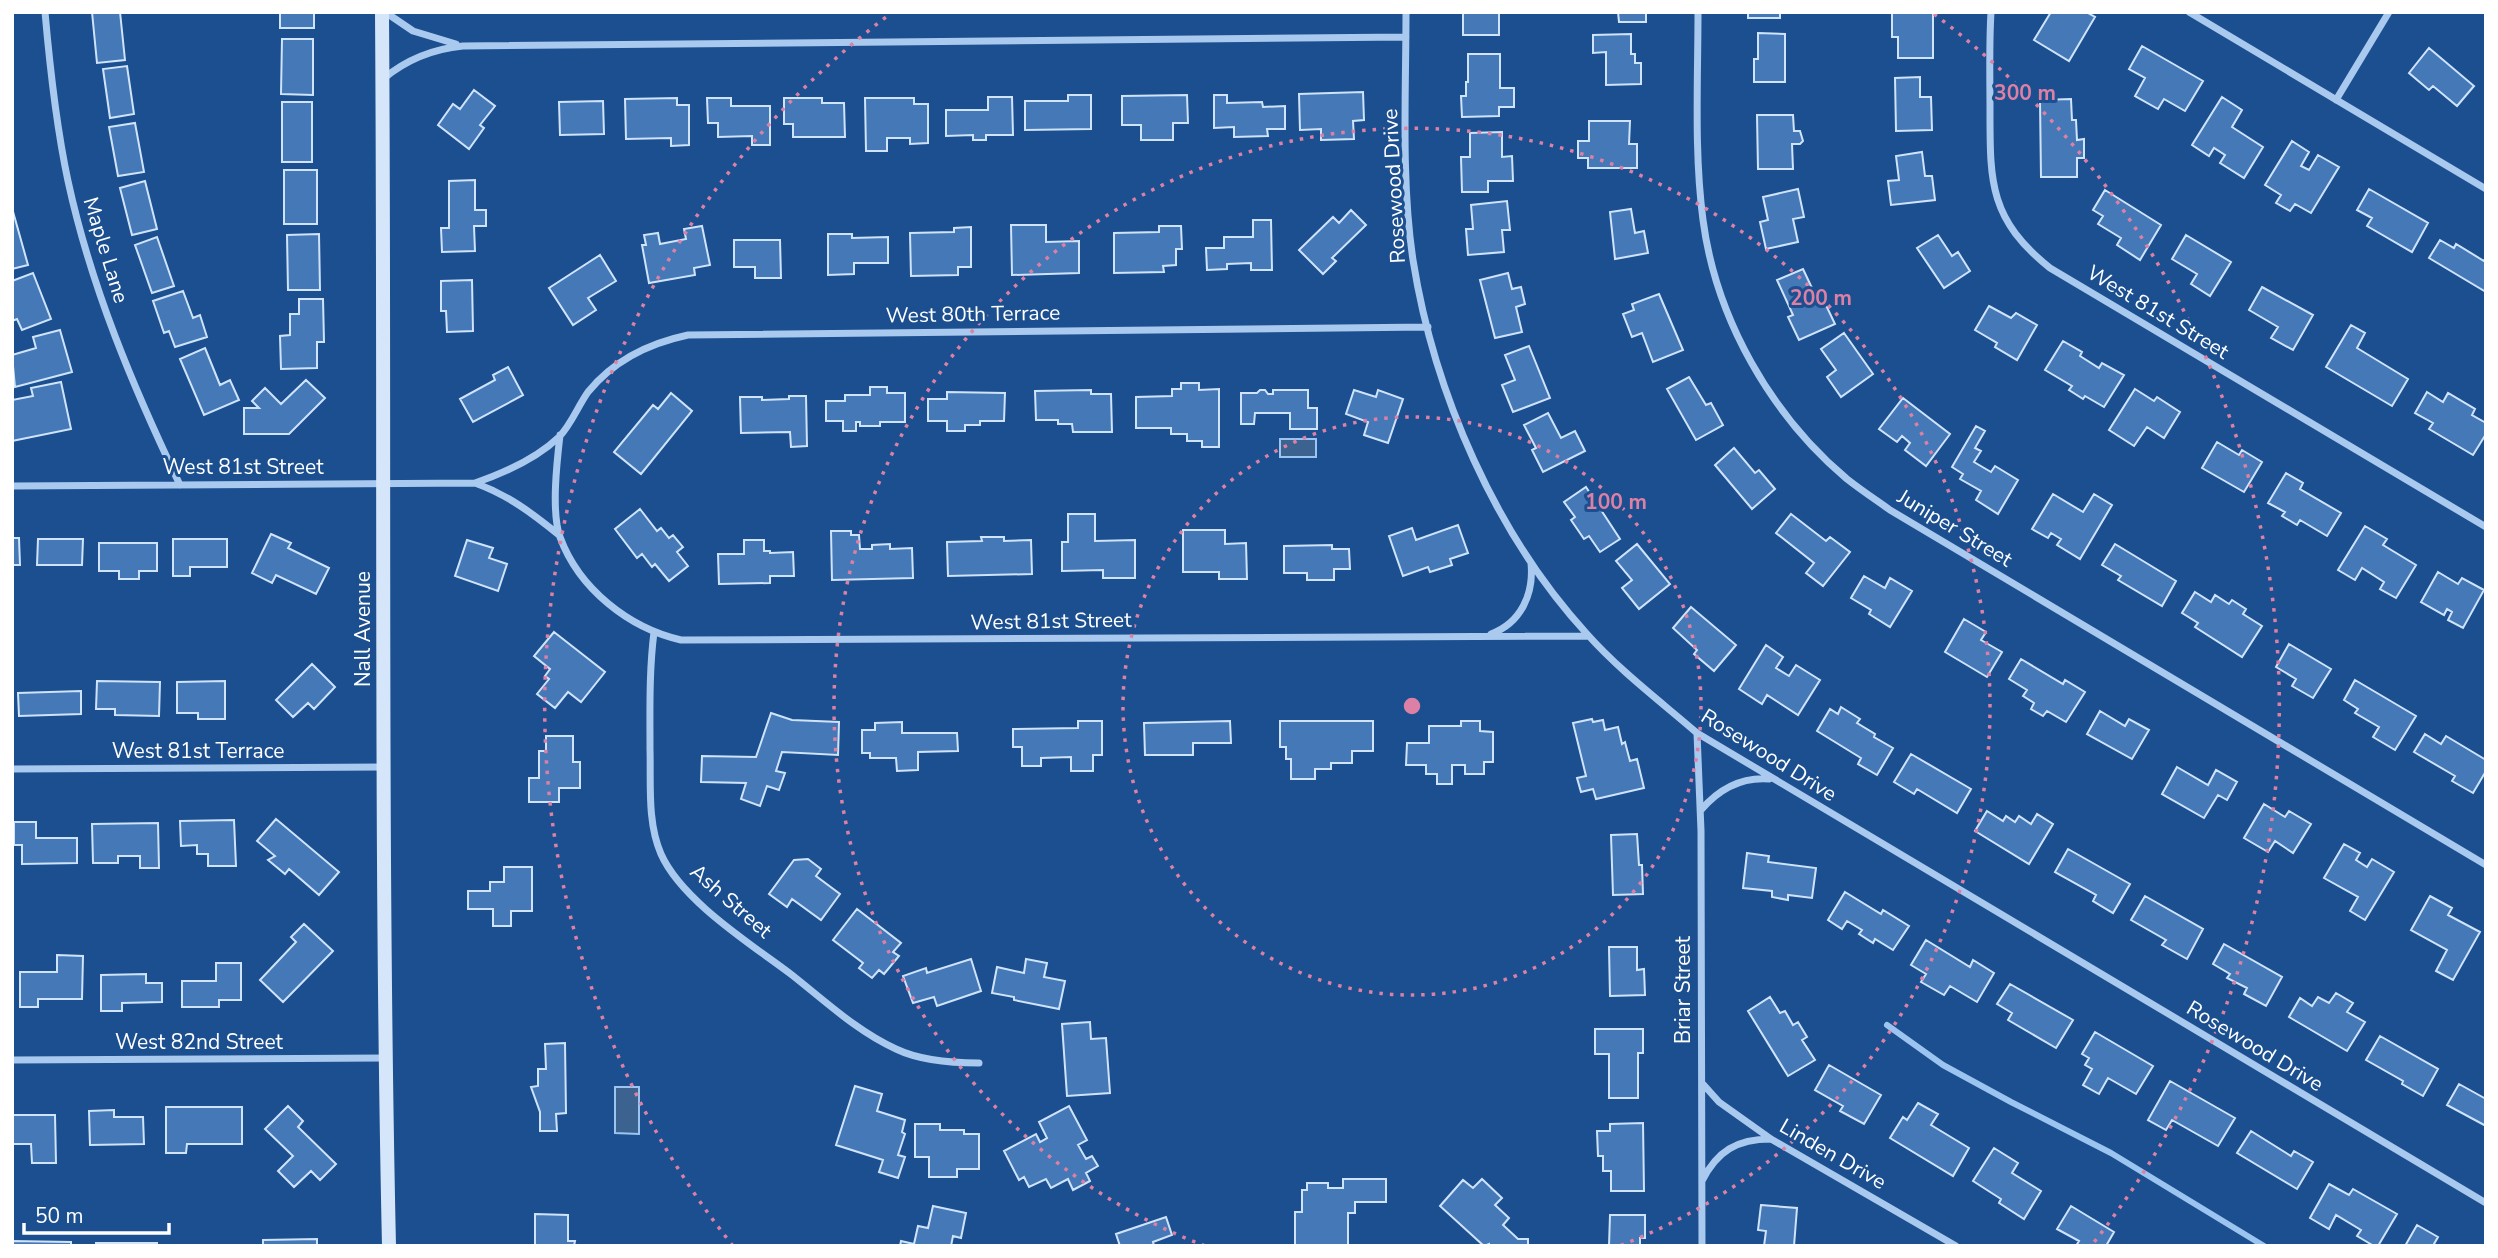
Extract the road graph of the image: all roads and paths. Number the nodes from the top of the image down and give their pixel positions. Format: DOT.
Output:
graph roads {
  1 [pos="45,12"];
  2 [pos="383,12"];
  3 [pos="1406,12"];
  4 [pos="1698,12"];
  5 [pos="1991,12"];
  6 [pos="2189,12"];
  7 [pos="2389,12"];
  8 [pos="1406,37"];
  9 [pos="463,46"];
  10 [pos="383,79"];
  11 [pos="2336,100"];
  12 [pos="2486,189"];
  13 [pos="1428,327"];
  14 [pos="561,435"];
  15 [pos="385,484"];
  16 [pos="475,484"];
  17 [pos="180,485"];
  18 [pos="12,486"];
  19 [pos="2486,527"];
  20 [pos="559,535"];
  21 [pos="1531,562"];
  22 [pos="654,632"];
  23 [pos="1486,636"];
  24 [pos="1588,636"];
  25 [pos="1697,733"];
  26 [pos="383,767"];
  27 [pos="12,769"];
  28 [pos="1770,779"];
  29 [pos="1700,811"];
  30 [pos="2486,865"];
  31 [pos="385,1058"];
  32 [pos="12,1060"];
  33 [pos="979,1063"];
  34 [pos="1701,1082"];
  35 [pos="1771,1139"];
  36 [pos="1701,1183"];
  37 [pos="2486,1203"];
  38 [pos="389,1246"];
  39 [pos="1702,1246"];
  40 [pos="1955,1246"];
  1 -- 17 [label="street, Maple Lane"];
  2 -- 9 [label="street"];
  2 -- 10 [label="main road, Nall Avenue"];
  3 -- 8 [label="street, Rosewood Drive"];
  4 -- 30 [label="street, Juniper Street"];
  5 -- 19 [label="street, West 81st Street"];
  6 -- 11 [label="street"];
  7 -- 11 [label="street"];
  8 -- 9 [label="street"];
  8 -- 13 [label="street, Rosewood Drive"];
  9 -- 10 [label="street"];
  10 -- 15 [label="main road, Nall Avenue"];
  11 -- 12 [label="street"];
  13 -- 14 [label="street, West 80th Terrace"];
  13 -- 21 [label="street, Rosewood Drive"];
  14 -- 16 [label="street, West 81st Street"];
  14 -- 20 [label="street, West 81st Street"];
  15 -- 16 [label="street, West 81st Street"];
  15 -- 17 [label="street, West 81st Street"];
  15 -- 26 [label="main road, Nall Avenue"];
  16 -- 20 [label="street, West 81st Street"];
  17 -- 18 [label="street, West 81st Street"];
  20 -- 22 [label="street, West 81st Street"];
  21 -- 23 [label="street"];
  21 -- 24 [label="street, Rosewood Drive"];
  22 -- 23 [label="street, West 81st Street"];
  22 -- 33 [label="street, Ash Street"];
  23 -- 24 [label="street, West 81st Street"];
  24 -- 25 [label="street, Rosewood Drive"];
  25 -- 28 [label="street, Rosewood Drive"];
  25 -- 29 [label="street, Briar Street"];
  26 -- 27 [label="street, West 81st Terrace"];
  26 -- 31 [label="main road, Nall Avenue"];
  28 -- 29 [label="street"];
  28 -- 37 [label="street, Rosewood Drive"];
  29 -- 34 [label="street, Briar Street"];
  31 -- 32 [label="street, West 82nd Street"];
  31 -- 38 [label="main road, Nall Avenue"];
  34 -- 35 [label="street, Linden Drive"];
  34 -- 36 [label="street, Briar Street"];
  35 -- 36 [label="street"];
  35 -- 40 [label="street, Linden Drive"];
  36 -- 39 [label="street, Briar Street"];
}
